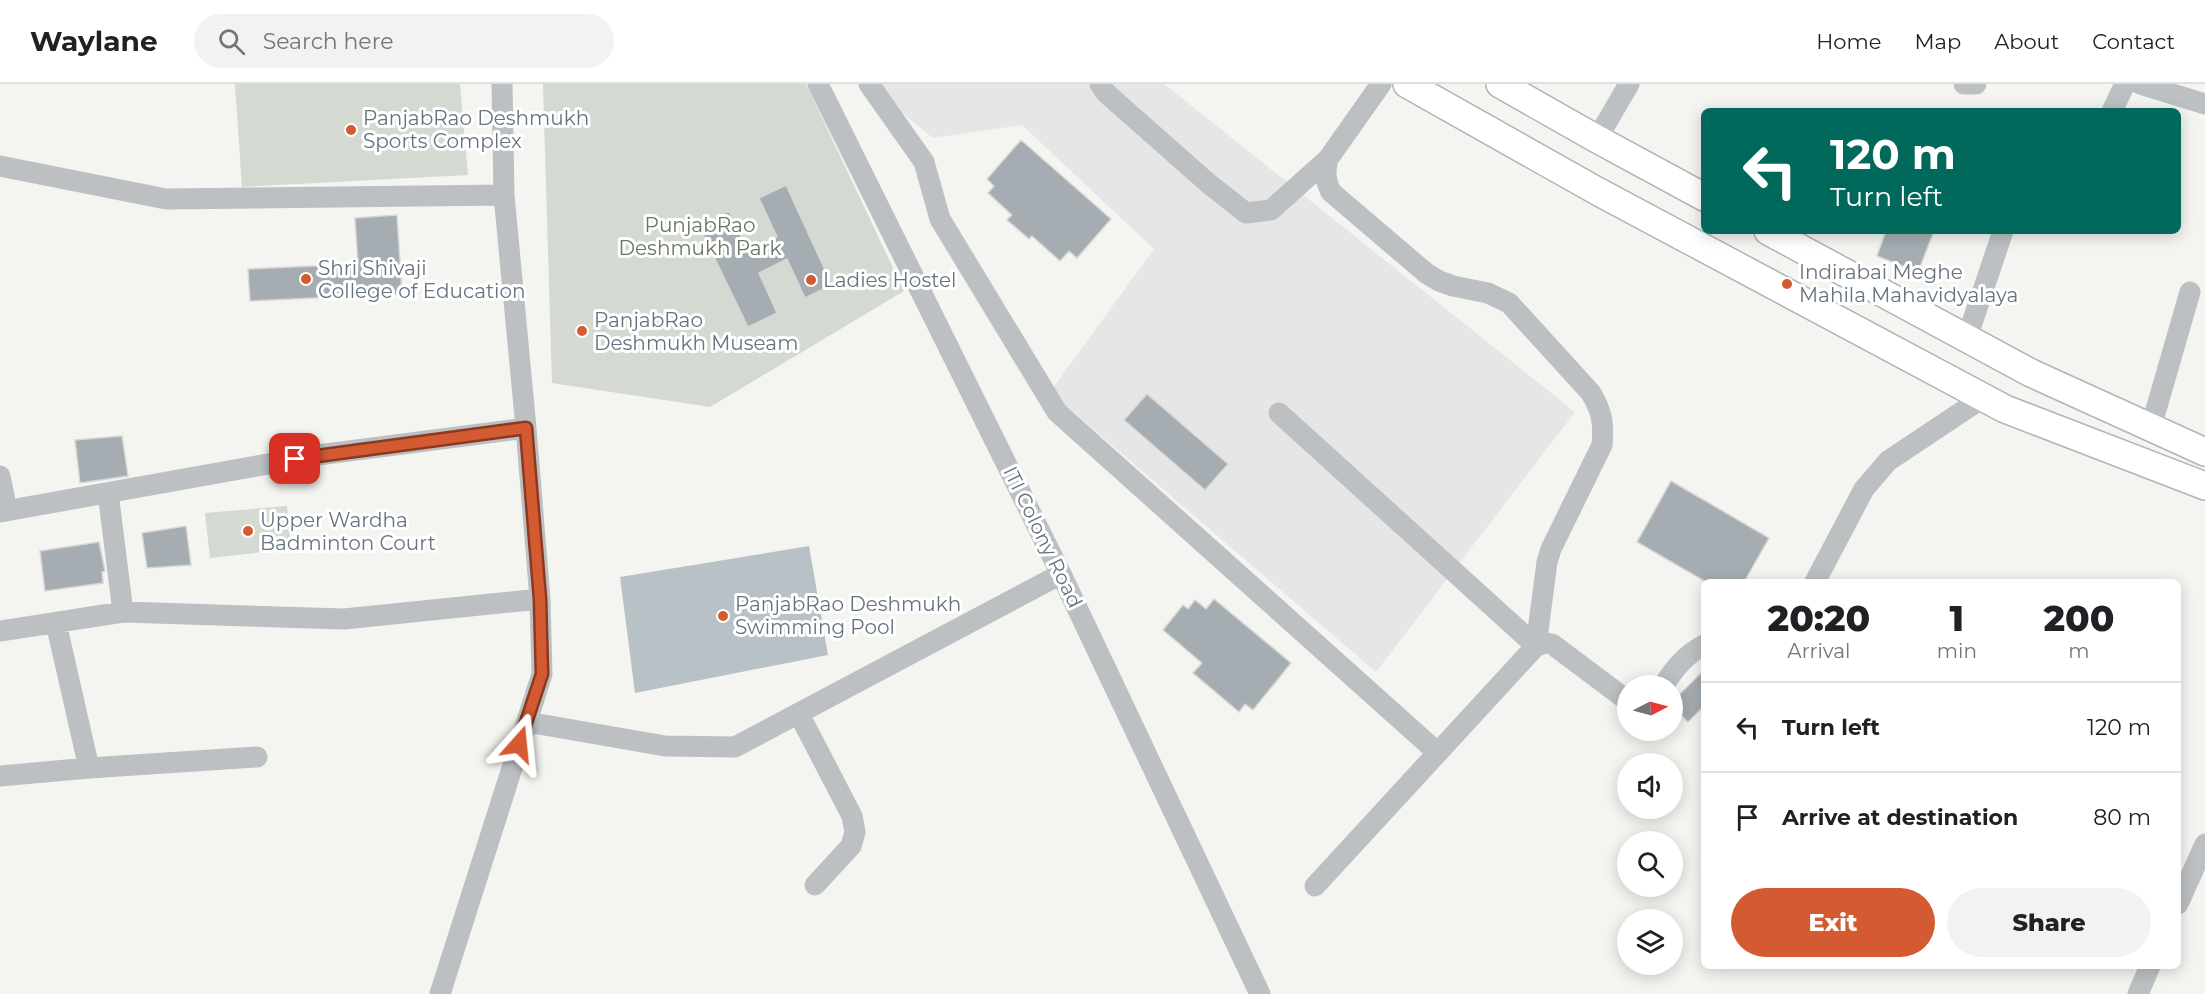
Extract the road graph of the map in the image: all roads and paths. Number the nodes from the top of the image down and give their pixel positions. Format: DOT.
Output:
graph roads {
  1 [pos="502,84"];
  2 [pos="818,84"];
  3 [pos="869,84"];
  4 [pos="1100,84"];
  5 [pos="1381,84"];
  6 [pos="1407,84"];
  7 [pos="1500,84"];
  8 [pos="1629,84"];
  9 [pos="1964,84"];
  10 [pos="1976,84"];
  11 [pos="2125,84"];
  12 [pos="2140,84"];
  13 [pos="2205,104"];
  14 [pos="2113,108"];
  15 [pos="1597,139"];
  16 [pos="1328,159"];
  17 [pos="0,166"];
  18 [pos="504,195"];
  19 [pos="1701,195"];
  20 [pos="1774,234"];
  21 [pos="2002,234"];
  22 [pos="2190,292"];
  23 [pos="1967,338"];
  24 [pos="2031,373"];
  25 [pos="1995,403"];
  26 [pos="1279,413"];
  27 [pos="2151,427"];
  28 [pos="526,428"];
  29 [pos="2205,452"];
  30 [pos="0,476"];
  31 [pos="2205,486"];
  32 [pos="108,493"];
  33 [pos="3,512"];
  34 [pos="1061,574"];
  35 [pos="1817,579"];
  36 [pos="540,599"];
  37 [pos="123,612"];
  38 [pos="56,623"];
  39 [pos="0,631"];
  40 [pos="1536,646"];
  41 [pos="1701,646"];
  42 [pos="1671,675"];
  43 [pos="1617,693"];
  44 [pos="799,714"];
  45 [pos="527,722"];
  46 [pos="1438,753"];
  47 [pos="257,757"];
  48 [pos="89,768"];
  49 [pos="0,776"];
  50 [pos="2205,844"];
  51 [pos="815,885"];
  52 [pos="1316,886"];
  53 [pos="2181,897"];
  54 [pos="2149,969"];
  55 [pos="440,994"];
  56 [pos="1260,994"];
  57 [pos="2138,994"];
  1 -- 18 [label="street"];
  2 -- 34 [label="street, ITI Colony Road"];
  3 -- 46 [label="street"];
  4 -- 16 [label="street"];
  5 -- 16 [label="street"];
  6 -- 25 [label="main road"];
  7 -- 15 [label="main road"];
  8 -- 15 [label="street"];
  9 -- 10 [label="street"];
  11 -- 14 [label="street"];
  12 -- 13 [label="street"];
  15 -- 19 [label="main road"];
  16 -- 40 [label="street"];
  17 -- 18 [label="street"];
  18 -- 28 [label="street"];
  20 -- 23 [label="main road"];
  21 -- 23 [label="street"];
  22 -- 27 [label="street"];
  23 -- 24 [label="main road"];
  24 -- 25 [label="main road"];
  24 -- 27 [label="main road"];
  25 -- 31 [label="main road"];
  25 -- 35 [label="street"];
  26 -- 40 [label="street"];
  27 -- 29 [label="main road"];
  28 -- 32 [label="street"];
  28 -- 36 [label="street"];
  30 -- 33 [label="street"];
  32 -- 33 [label="street"];
  32 -- 37 [label="street"];
  34 -- 44 [label="street"];
  34 -- 56 [label="street, ITI Colony Road"];
  36 -- 37 [label="street"];
  36 -- 45 [label="street"];
  37 -- 38 [label="street"];
  38 -- 39 [label="street"];
  38 -- 48 [label="street"];
  40 -- 43 [label="street"];
  40 -- 46 [label="street"];
  41 -- 42 [label="street"];
  44 -- 45 [label="street"];
  44 -- 51 [label="street"];
  45 -- 55 [label="street"];
  46 -- 52 [label="street"];
  47 -- 48 [label="street"];
  48 -- 49 [label="street"];
  50 -- 53 [label="street"];
  54 -- 57 [label="street"];
}
